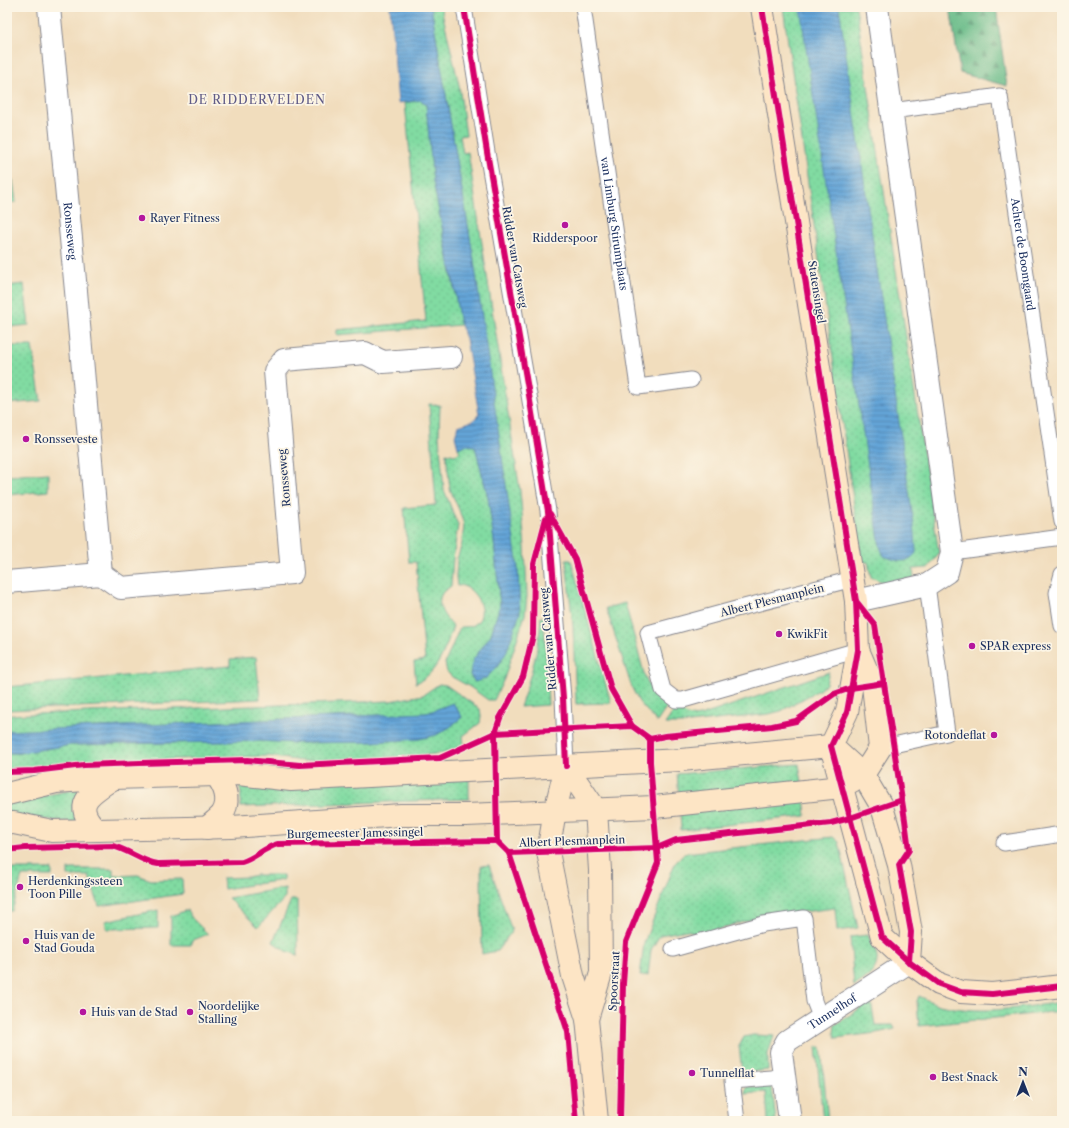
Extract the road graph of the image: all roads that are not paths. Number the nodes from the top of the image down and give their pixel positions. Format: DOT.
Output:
graph roads {
  1 [pos="49,7"];
  2 [pos="464,7"];
  3 [pos="583,7"];
  4 [pos="762,7"];
  5 [pos="877,7"];
  6 [pos="892,111"];
  7 [pos="451,357"];
  8 [pos="691,380"];
  9 [pos="1062,522"];
  10 [pos="1062,537"];
  11 [pos="952,552"];
  12 [pos="101,574"];
  13 [pos="1062,574"];
  14 [pos="853,579"];
  15 [pos="7,582"];
  16 [pos="927,584"];
  17 [pos="856,602"];
  18 [pos="1062,626"];
  19 [pos="858,650"];
  20 [pos="831,746"];
  21 [pos="880,748"];
  22 [pos="566,766"];
  23 [pos="216,775"];
  24 [pos="863,775"];
  25 [pos="114,778"];
  26 [pos="841,787"];
  27 [pos="7,794"];
  28 [pos="596,810"];
  29 [pos="555,811"];
  30 [pos="7,823"];
  31 [pos="207,828"];
  32 [pos="97,830"];
  33 [pos="1062,834"];
  34 [pos="1004,843"];
  35 [pos="673,949"];
  36 [pos="909,962"];
  37 [pos="1062,986"];
  38 [pos="587,1019"];
  39 [pos="821,1019"];
  40 [pos="784,1077"];
  41 [pos="597,1121"];
  42 [pos="737,1121"];
  43 [pos="790,1121"];
  1 -- 12 [label="street, Ronsseweg"];
  2 -- 22 [label="lane, Ridder van Catsweg"];
  3 -- 8 [label="lane, van Limburg Stirumplaats"];
  4 -- 14 [label="main road, Statensingel"];
  5 -- 6 [label="street"];
  6 -- 9 [label="lane, Achter de Boomgaard"];
  6 -- 11 [label="street"];
  7 -- 12 [label="street, Ronsseweg"];
  10 -- 11 [label="lane"];
  11 -- 16 [label="street"];
  12 -- 15 [label="street"];
  13 -- 18 [label="lane"];
  14 -- 17 [label="main road"];
  14 -- 19 [label="lane, Albert Plesmanplein"];
  16 -- 17 [label="street"];
  16 -- 21 [label="lane"];
  17 -- 19 [label="main road"];
  19 -- 20 [label="main road"];
  19 -- 21 [label="main road"];
  20 -- 22 [label="main road"];
  20 -- 24 [label="main road"];
  20 -- 26 [label="main road"];
  21 -- 24 [label="main road"];
  22 -- 23 [label="main road"];
  22 -- 28 [label="main road"];
  22 -- 29 [label="main road"];
  23 -- 25 [label="main road"];
  23 -- 31 [label="main road"];
  24 -- 26 [label="main road"];
  24 -- 36 [label="main road"];
  25 -- 27 [label="main road"];
  25 -- 32 [label="main road"];
  26 -- 28 [label="main road"];
  26 -- 36 [label="main road"];
  28 -- 29 [label="main road"];
  28 -- 38 [label="main road, Spoorstraat"];
  29 -- 31 [label="main road, Burgemeester Jamessingel"];
  29 -- 38 [label="main road, Spoorstraat"];
  30 -- 32 [label="main road, Burgemeester Jamessingel"];
  31 -- 32 [label="main road, Burgemeester Jamessingel"];
  33 -- 34 [label="lane"];
  35 -- 39 [label="lane"];
  36 -- 37 [label="main road"];
  36 -- 39 [label="street, Tunnelhof"];
  38 -- 41 [label="main road, Spoorstraat"];
  39 -- 40 [label="street, Tunnelhof"];
  40 -- 42 [label="lane"];
  40 -- 43 [label="street, Tunnelhof"];
}
